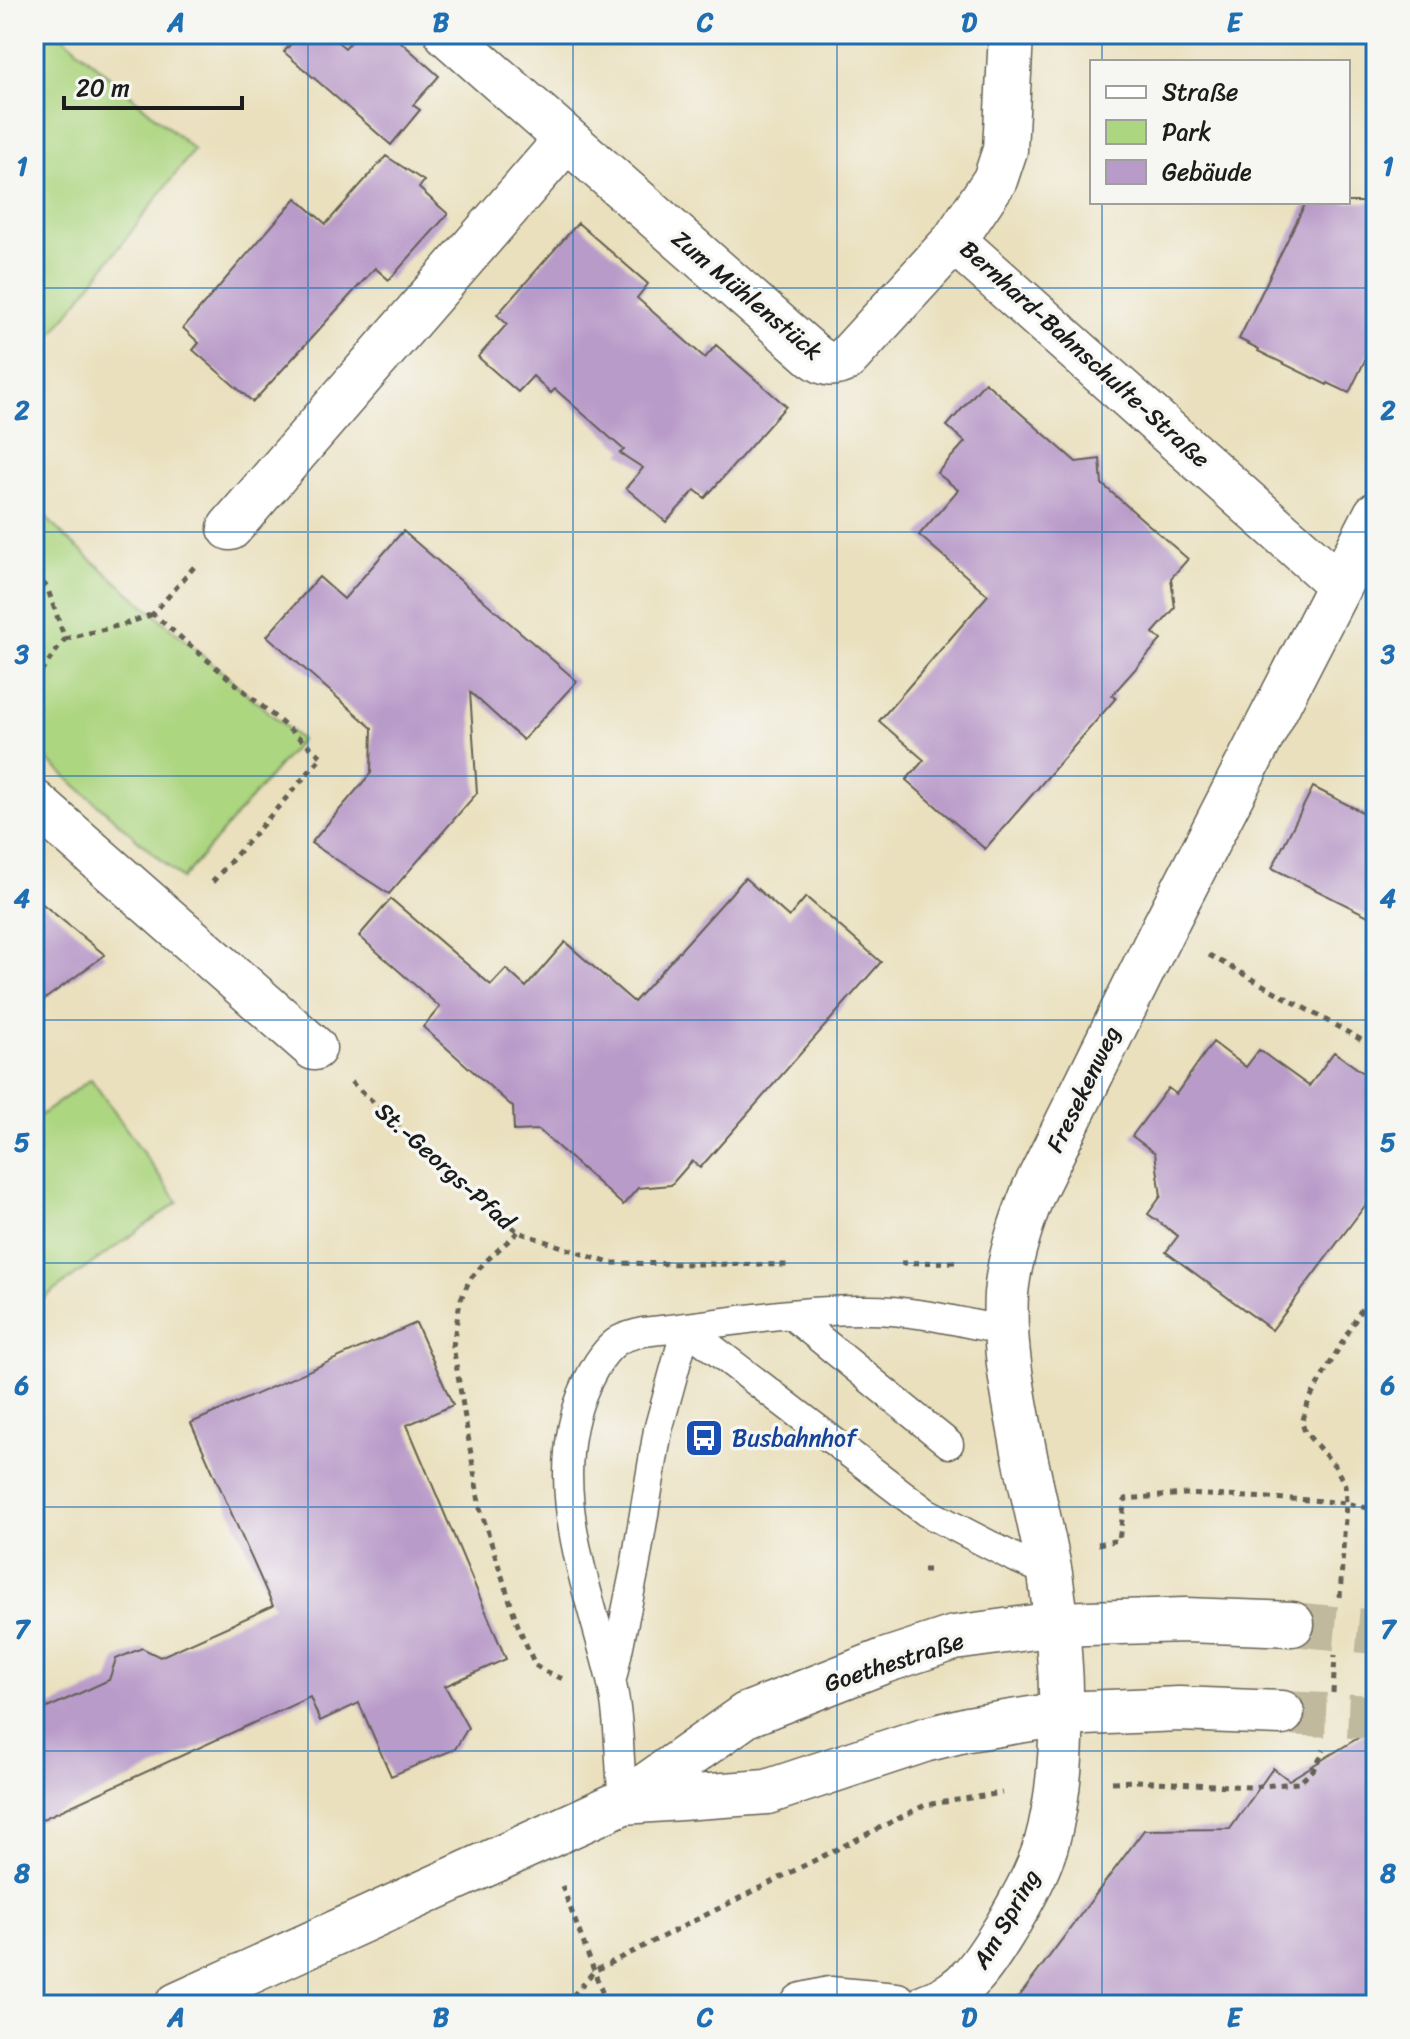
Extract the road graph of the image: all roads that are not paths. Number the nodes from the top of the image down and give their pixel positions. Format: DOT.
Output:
graph roads {
  1 [pos="447,34"];
  2 [pos="1011,34"];
  3 [pos="566,140"];
  4 [pos="954,241"];
  5 [pos="1376,514"];
  6 [pos="230,528"];
  7 [pos="1339,584"];
  8 [pos="34,802"];
  9 [pos="314,1048"];
  10 [pos="791,1315"];
  11 [pos="686,1328"];
  12 [pos="1006,1331"];
  13 [pos="949,1444"];
  14 [pos="1050,1573"];
  15 [pos="1056,1624"];
  16 [pos="1292,1624"];
  17 [pos="612,1684"];
  18 [pos="1282,1713"];
  19 [pos="1062,1714"];
  20 [pos="623,1802"];
  21 [pos="177,2005"];
  22 [pos="803,2005"];
  23 [pos="896,2005"];
  24 [pos="928,2005"];
  1 -- 3 [label="street, Zum Mühlenstück"];
  2 -- 4 [label="street, Bernhard-Bahnschulte-Straße"];
  3 -- 4 [label="street, Zum Mühlenstück"];
  3 -- 6 [label="street"];
  4 -- 7 [label="street, Bernhard-Bahnschulte-Straße"];
  5 -- 7 [label="street, Fresekenweg"];
  7 -- 12 [label="street, Fresekenweg"];
  8 -- 9 [label="street"];
  10 -- 11 [label="lane"];
  10 -- 12 [label="lane"];
  10 -- 13 [label="lane"];
  11 -- 14 [label="lane"];
  11 -- 17 [label="lane"];
  11 -- 17 [label="lane"];
  12 -- 14 [label="street, Fresekenweg"];
  14 -- 15 [label="street, Fresekenweg"];
  15 -- 16 [label="street, Goethestraße"];
  15 -- 19 [label="street, Fresekenweg"];
  15 -- 20 [label="street, Goethestraße"];
  17 -- 20 [label="lane"];
  18 -- 19 [label="street, Goethestraße"];
  19 -- 20 [label="street, Goethestraße"];
  19 -- 24 [label="street, Am Spring"];
  20 -- 21 [label="street, Goethestraße"];
  22 -- 23 [label="street"];
}
